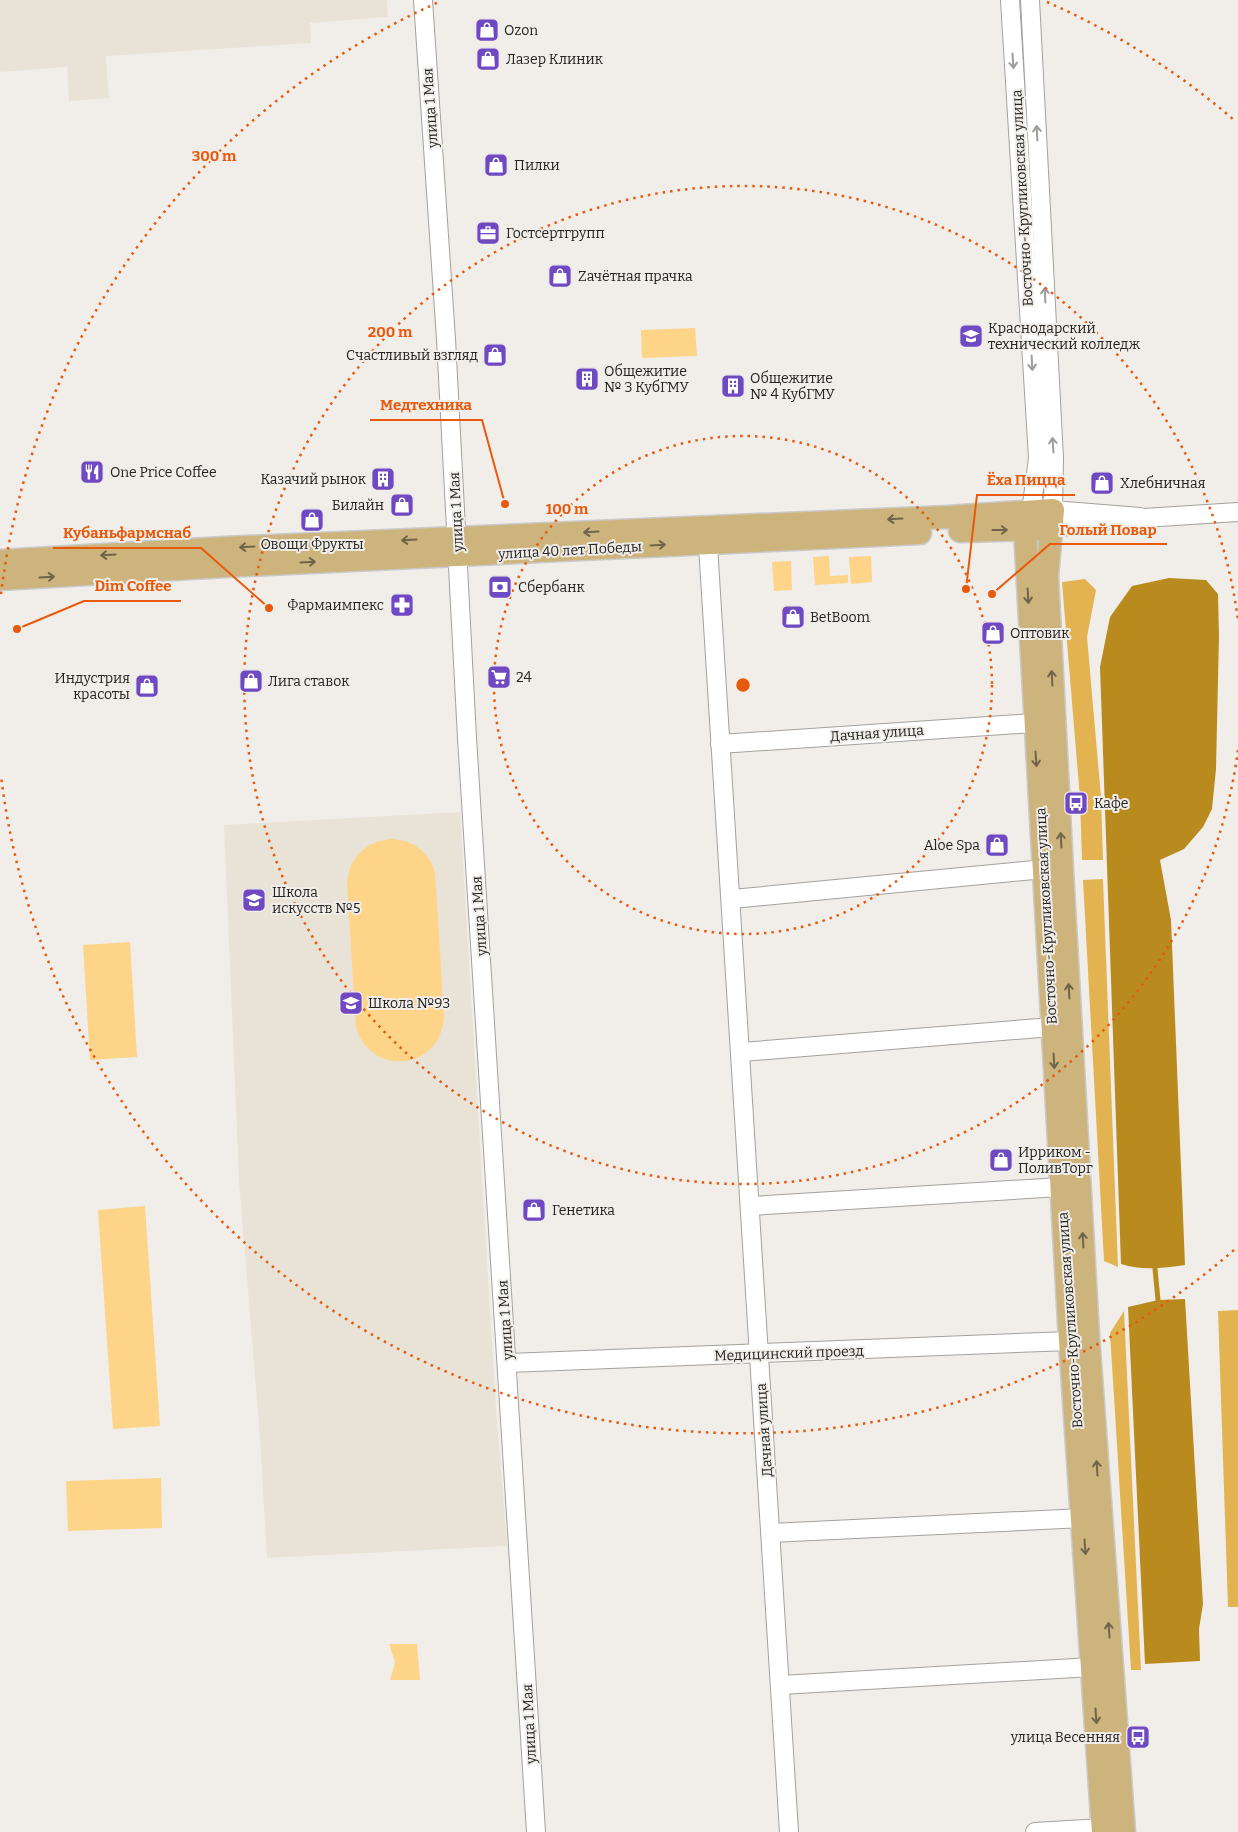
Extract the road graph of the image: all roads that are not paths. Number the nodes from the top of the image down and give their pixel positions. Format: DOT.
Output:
graph roads {
  1 [pos="423,0"];
  2 [pos="1010,0"];
  3 [pos="1030,0"];
  4 [pos="1238,512"];
  5 [pos="1040,520"];
  6 [pos="708,535"];
  7 [pos="458,546"];
  8 [pos="0,561"];
  9 [pos="0,579"];
  10 [pos="1034,723"];
  11 [pos="720,744"];
  12 [pos="1044,869"];
  13 [pos="732,900"];
  14 [pos="1052,1028"];
  15 [pos="742,1052"];
  16 [pos="1061,1187"];
  17 [pos="751,1206"];
  18 [pos="1070,1341"];
  19 [pos="760,1354"];
  20 [pos="508,1363"];
  21 [pos="1083,1518"];
  22 [pos="771,1533"];
  23 [pos="1092,1667"];
  24 [pos="781,1685"];
  25 [pos="1110,1831"];
  26 [pos="536,1832"];
  27 [pos="789,1832"];
  28 [pos="1035,1832"];
  1 -- 7 [label="street, улица 1 Мая"];
  2 -- 5 [label="street, Восточно-Кругликовская улица, one-way"];
  5 -- 3 [label="street, Восточно-Кругликовская улица, one-way"];
  4 -- 5 [label="street"];
  6 -- 5 [label="main road, one-way"];
  5 -- 6 [label="main road, one-way"];
  5 -- 10 [label="main road, Восточно-Кругликовская улица, one-way"];
  25 -- 5 [label="main road, Восточно-Кругликовская улица, one-way"];
  6 -- 7 [label="main road"];
  6 -- 11 [label="street, Дачная улица"];
  7 -- 8 [label="main road, one-way"];
  9 -- 7 [label="main road, one-way"];
  7 -- 20 [label="street, улица 1 Мая"];
  10 -- 11 [label="street, Дачная улица"];
  10 -- 12 [label="main road, Восточно-Кругликовская улица, one-way"];
  11 -- 13 [label="street, Дачная улица"];
  12 -- 13 [label="street"];
  12 -- 14 [label="main road, Восточно-Кругликовская улица"];
  13 -- 15 [label="street, Дачная улица"];
  14 -- 15 [label="street"];
  14 -- 16 [label="main road, Восточно-Кругликовская улица, one-way"];
  15 -- 17 [label="street, Дачная улица"];
  16 -- 17 [label="street"];
  16 -- 18 [label="main road, Восточно-Кругликовская улица"];
  17 -- 19 [label="street, Дачная улица"];
  18 -- 19 [label="street, Медицинский проезд"];
  18 -- 21 [label="main road, Восточно-Кругликовская улица"];
  19 -- 20 [label="street, Медицинский проезд"];
  19 -- 22 [label="street, Дачная улица"];
  20 -- 26 [label="street, улица 1 Мая"];
  21 -- 22 [label="street"];
  21 -- 23 [label="main road, Восточно-Кругликовская улица, one-way"];
  22 -- 24 [label="street, Дачная улица"];
  23 -- 24 [label="street"];
  23 -- 25 [label="main road, Восточно-Кругликовская улица, one-way"];
  24 -- 27 [label="street, Дачная улица"];
  25 -- 28 [label="street"];
}
